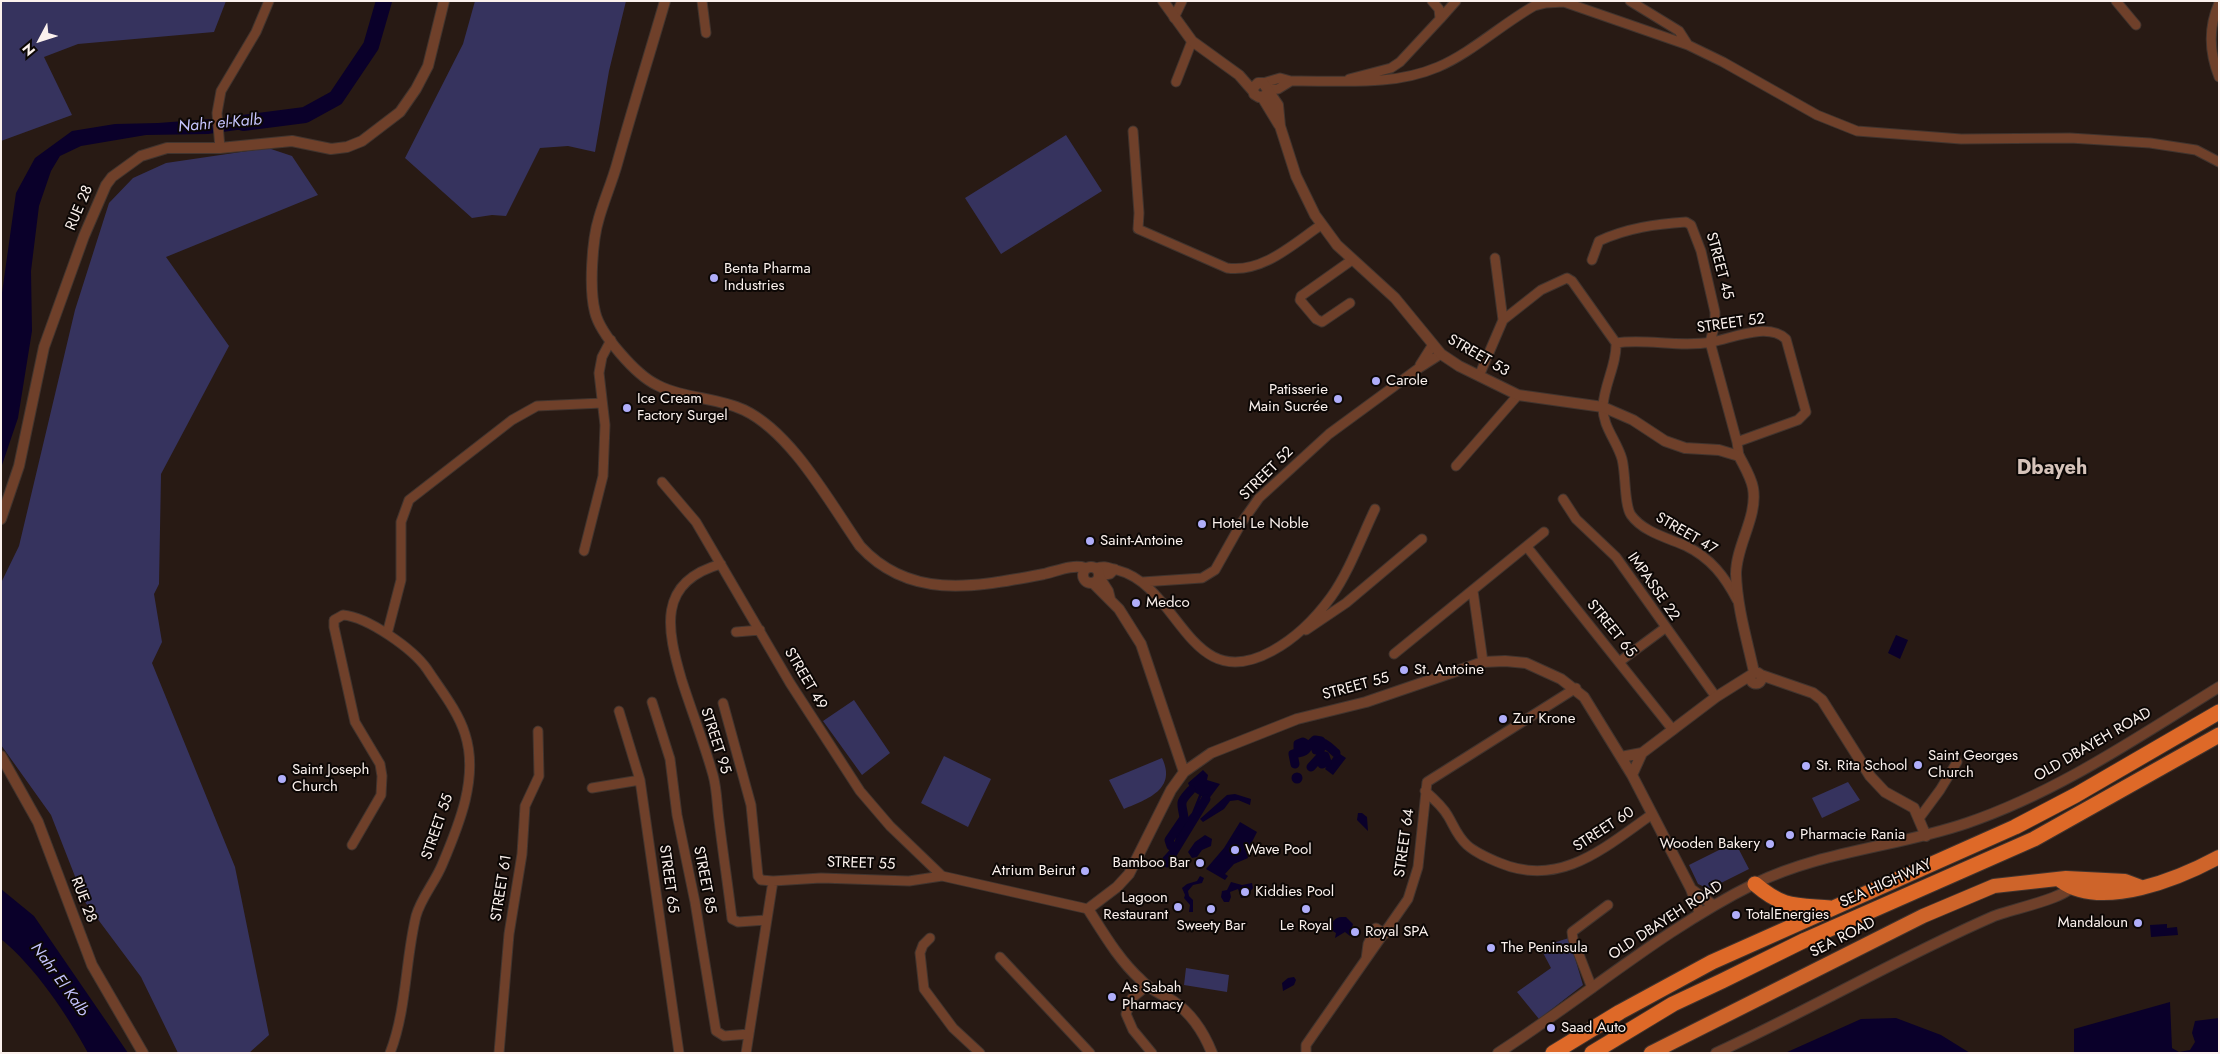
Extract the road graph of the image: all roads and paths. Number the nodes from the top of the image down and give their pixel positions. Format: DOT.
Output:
graph roads {
  1 [pos="269,1"];
  2 [pos="444,1"];
  3 [pos="664,1"];
  4 [pos="702,1"];
  5 [pos="1163,1"];
  6 [pos="1182,1"];
  7 [pos="1432,1"];
  8 [pos="1456,1"];
  9 [pos="1630,1"];
  10 [pos="2116,1"];
  11 [pos="2219,3"];
  12 [pos="1174,18"];
  13 [pos="1440,19"];
  14 [pos="2136,25"];
  15 [pos="706,32"];
  16 [pos="1192,42"];
  17 [pos="1688,45"];
  18 [pos="1239,75"];
  19 [pos="2219,77"];
  20 [pos="1291,81"];
  21 [pos="1344,81"];
  22 [pos="1176,82"];
  23 [pos="1267,89"];
  24 [pos="1280,126"];
  25 [pos="1133,131"];
  26 [pos="220,148"];
  27 [pos="2219,162"];
  28 [pos="1321,225"];
  29 [pos="1495,258"];
  30 [pos="1352,260"];
  31 [pos="1592,260"];
  32 [pos="1350,303"];
  33 [pos="1503,320"];
  34 [pos="611,340"];
  35 [pos="1710,342"];
  36 [pos="1616,343"];
  37 [pos="1432,346"];
  38 [pos="1441,354"];
  39 [pos="1419,368"];
  40 [pos="1479,376"];
  41 [pos="1518,396"];
  42 [pos="602,403"];
  43 [pos="1602,407"];
  44 [pos="1738,442"];
  45 [pos="1739,456"];
  46 [pos="1456,466"];
  47 [pos="662,482"];
  48 [pos="1563,498"];
  49 [pos="1375,508"];
  50 [pos="1,519"];
  51 [pos="1544,532"];
  52 [pos="1422,539"];
  53 [pos="1527,547"];
  54 [pos="584,551"];
  55 [pos="721,564"];
  56 [pos="1092,575"];
  57 [pos="1142,582"];
  58 [pos="1473,592"];
  59 [pos="1737,601"];
  60 [pos="1665,628"];
  61 [pos="760,630"];
  62 [pos="736,632"];
  63 [pos="387,634"];
  64 [pos="1297,635"];
  65 [pos="1394,654"];
  66 [pos="1483,662"];
  67 [pos="1619,662"];
  68 [pos="1756,677"];
  69 [pos="2219,686"];
  70 [pos="1576,688"];
  71 [pos="1716,697"];
  72 [pos="652,702"];
  73 [pos="723,703"];
  74 [pos="619,711"];
  75 [pos="2219,712"];
  76 [pos="1673,730"];
  77 [pos="538,731"];
  78 [pos="2219,735"];
  79 [pos="1642,753"];
  80 [pos="1,756"];
  81 [pos="1622,757"];
  82 [pos="1957,762"];
  83 [pos="1184,772"];
  84 [pos="1632,775"];
  85 [pos="640,780"];
  86 [pos="592,788"];
  87 [pos="1425,790"];
  88 [pos="1651,815"];
  89 [pos="1920,817"];
  90 [pos="1926,836"];
  91 [pos="352,845"];
  92 [pos="2219,857"];
  93 [pos="942,876"];
  94 [pos="773,881"];
  95 [pos="2075,883"];
  96 [pos="1755,884"];
  97 [pos="1691,889"];
  98 [pos="1608,905"];
  99 [pos="1713,905"];
  100 [pos="1831,908"];
  101 [pos="1088,909"];
  102 [pos="1700,914"];
  103 [pos="766,920"];
  104 [pos="930,938"];
  105 [pos="1000,957"];
  106 [pos="1147,986"];
  107 [pos="1592,988"];
  108 [pos="749,1034"];
  109 [pos="143,1053"];
  110 [pos="390,1053"];
  111 [pos="499,1053"];
  112 [pos="679,1053"];
  113 [pos="746,1053"];
  114 [pos="980,1053"];
  115 [pos="1090,1053"];
  116 [pos="1152,1053"];
  117 [pos="1212,1053"];
  118 [pos="1306,1053"];
  119 [pos="1498,1053"];
  120 [pos="1553,1053"];
  121 [pos="1592,1053"];
  122 [pos="1651,1053"];
  123 [pos="1716,1053"];
  1 -- 26 [label="street"];
  2 -- 26 [label="street, RUE 28"];
  3 -- 34 [label="street"];
  4 -- 15 [label="street"];
  5 -- 12 [label="street"];
  6 -- 12 [label="street"];
  7 -- 13 [label="street"];
  8 -- 13 [label="street"];
  9 -- 17 [label="street"];
  10 -- 14 [label="street"];
  11 -- 19 [label="street"];
  12 -- 16 [label="street"];
  13 -- 21 [label="street"];
  16 -- 18 [label="street"];
  16 -- 22 [label="street"];
  17 -- 21 [label="street"];
  17 -- 27 [label="street"];
  18 -- 23 [label="street"];
  18 -- 23 [label="street"];
  20 -- 21 [label="street"];
  20 -- 23 [label="street"];
  20 -- 23 [label="street"];
  23 -- 24 [label="street"];
  23 -- 24 [label="street"];
  24 -- 28 [label="street, STREET 53"];
  25 -- 28 [label="street"];
  26 -- 50 [label="street, RUE 28"];
  28 -- 30 [label="street, STREET 53"];
  29 -- 33 [label="street"];
  30 -- 32 [label="street"];
  30 -- 37 [label="street, STREET 53"];
  31 -- 35 [label="street, STREET 45"];
  33 -- 36 [label="street"];
  33 -- 40 [label="street"];
  34 -- 42 [label="street"];
  34 -- 56 [label="street"];
  35 -- 36 [label="street, STREET 52"];
  35 -- 44 [label="street, STREET 45"];
  35 -- 44 [label="street, STREET 52"];
  36 -- 43 [label="street"];
  37 -- 38 [label="street, STREET 53"];
  37 -- 39 [label="street, STREET 52"];
  38 -- 39 [label="street, STREET 52"];
  38 -- 40 [label="street, STREET 53"];
  39 -- 57 [label="street, STREET 52"];
  40 -- 41 [label="street, STREET 53"];
  41 -- 43 [label="street, STREET 53"];
  41 -- 46 [label="street"];
  42 -- 54 [label="street"];
  42 -- 63 [label="street"];
  43 -- 45 [label="street, STREET 53"];
  43 -- 59 [label="street, STREET 47"];
  44 -- 45 [label="street, STREET 45"];
  45 -- 59 [label="street"];
  47 -- 55 [label="street, STREET 49"];
  48 -- 60 [label="street, IMPASSE 22"];
  49 -- 64 [label="street"];
  51 -- 53 [label="street"];
  52 -- 64 [label="street"];
  53 -- 58 [label="street"];
  53 -- 67 [label="street, STREET 65"];
  55 -- 61 [label="street, STREET 49"];
  55 -- 103 [label="street, STREET 95"];
  56 -- 57 [label="street"];
  56 -- 83 [label="street"];
  57 -- 64 [label="street"];
  58 -- 65 [label="street"];
  58 -- 66 [label="street"];
  59 -- 68 [label="street"];
  60 -- 67 [label="street"];
  60 -- 71 [label="street, IMPASSE 22"];
  61 -- 62 [label="street"];
  61 -- 93 [label="street, STREET 49"];
  63 -- 91 [label="street, STREET 55"];
  63 -- 110 [label="street, STREET 55"];
  66 -- 70 [label="street, STREET 55"];
  66 -- 83 [label="street, STREET 55"];
  67 -- 76 [label="street, STREET 65"];
  68 -- 71 [label="street"];
  68 -- 89 [label="street"];
  69 -- 90 [label="street, OLD DBAYEH ROAD"];
  70 -- 81 [label="street, STREET 55"];
  70 -- 87 [label="street, STREET 64"];
  71 -- 76 [label="street"];
  72 -- 108 [label="street, STREET 85"];
  73 -- 94 [label="street"];
  74 -- 85 [label="street, STREET 65"];
  75 -- 100 [label="highway, SEA HIGHWAY"];
  76 -- 79 [label="street"];
  77 -- 111 [label="street, STREET 61"];
  78 -- 121 [label="highway, SEA HIGHWAY"];
  79 -- 81 [label="street"];
  79 -- 84 [label="street"];
  80 -- 109 [label="street, RUE 28"];
  81 -- 84 [label="street, STREET 55"];
  82 -- 89 [label="street"];
  83 -- 101 [label="street"];
  84 -- 88 [label="street, STREET 55"];
  85 -- 86 [label="street"];
  85 -- 112 [label="street, STREET 65"];
  87 -- 88 [label="street, STREET 60"];
  87 -- 118 [label="street, STREET 64"];
  88 -- 97 [label="street, STREET 55"];
  89 -- 90 [label="street"];
  90 -- 96 [label="street, OLD DBAYEH ROAD"];
  92 -- 95 [label="highway, SEA ROAD"];
  93 -- 94 [label="street, STREET 55"];
  93 -- 101 [label="street"];
  94 -- 103 [label="street"];
  95 -- 122 [label="highway, SEA ROAD"];
  95 -- 123 [label="street"];
  96 -- 99 [label="street, OLD DBAYEH ROAD"];
  96 -- 100 [label="highway"];
  97 -- 99 [label="street, STREET 55"];
  97 -- 102 [label="street, STREET 55"];
  98 -- 107 [label="street"];
  99 -- 102 [label="street, OLD DBAYEH ROAD"];
  100 -- 120 [label="highway, SEA HIGHWAY"];
  101 -- 106 [label="street"];
  102 -- 107 [label="street, OLD DBAYEH ROAD"];
  103 -- 108 [label="street"];
  104 -- 114 [label="street"];
  105 -- 115 [label="street"];
  106 -- 116 [label="street"];
  106 -- 117 [label="street"];
  107 -- 119 [label="street, OLD DBAYEH ROAD"];
  108 -- 113 [label="street"];
}
